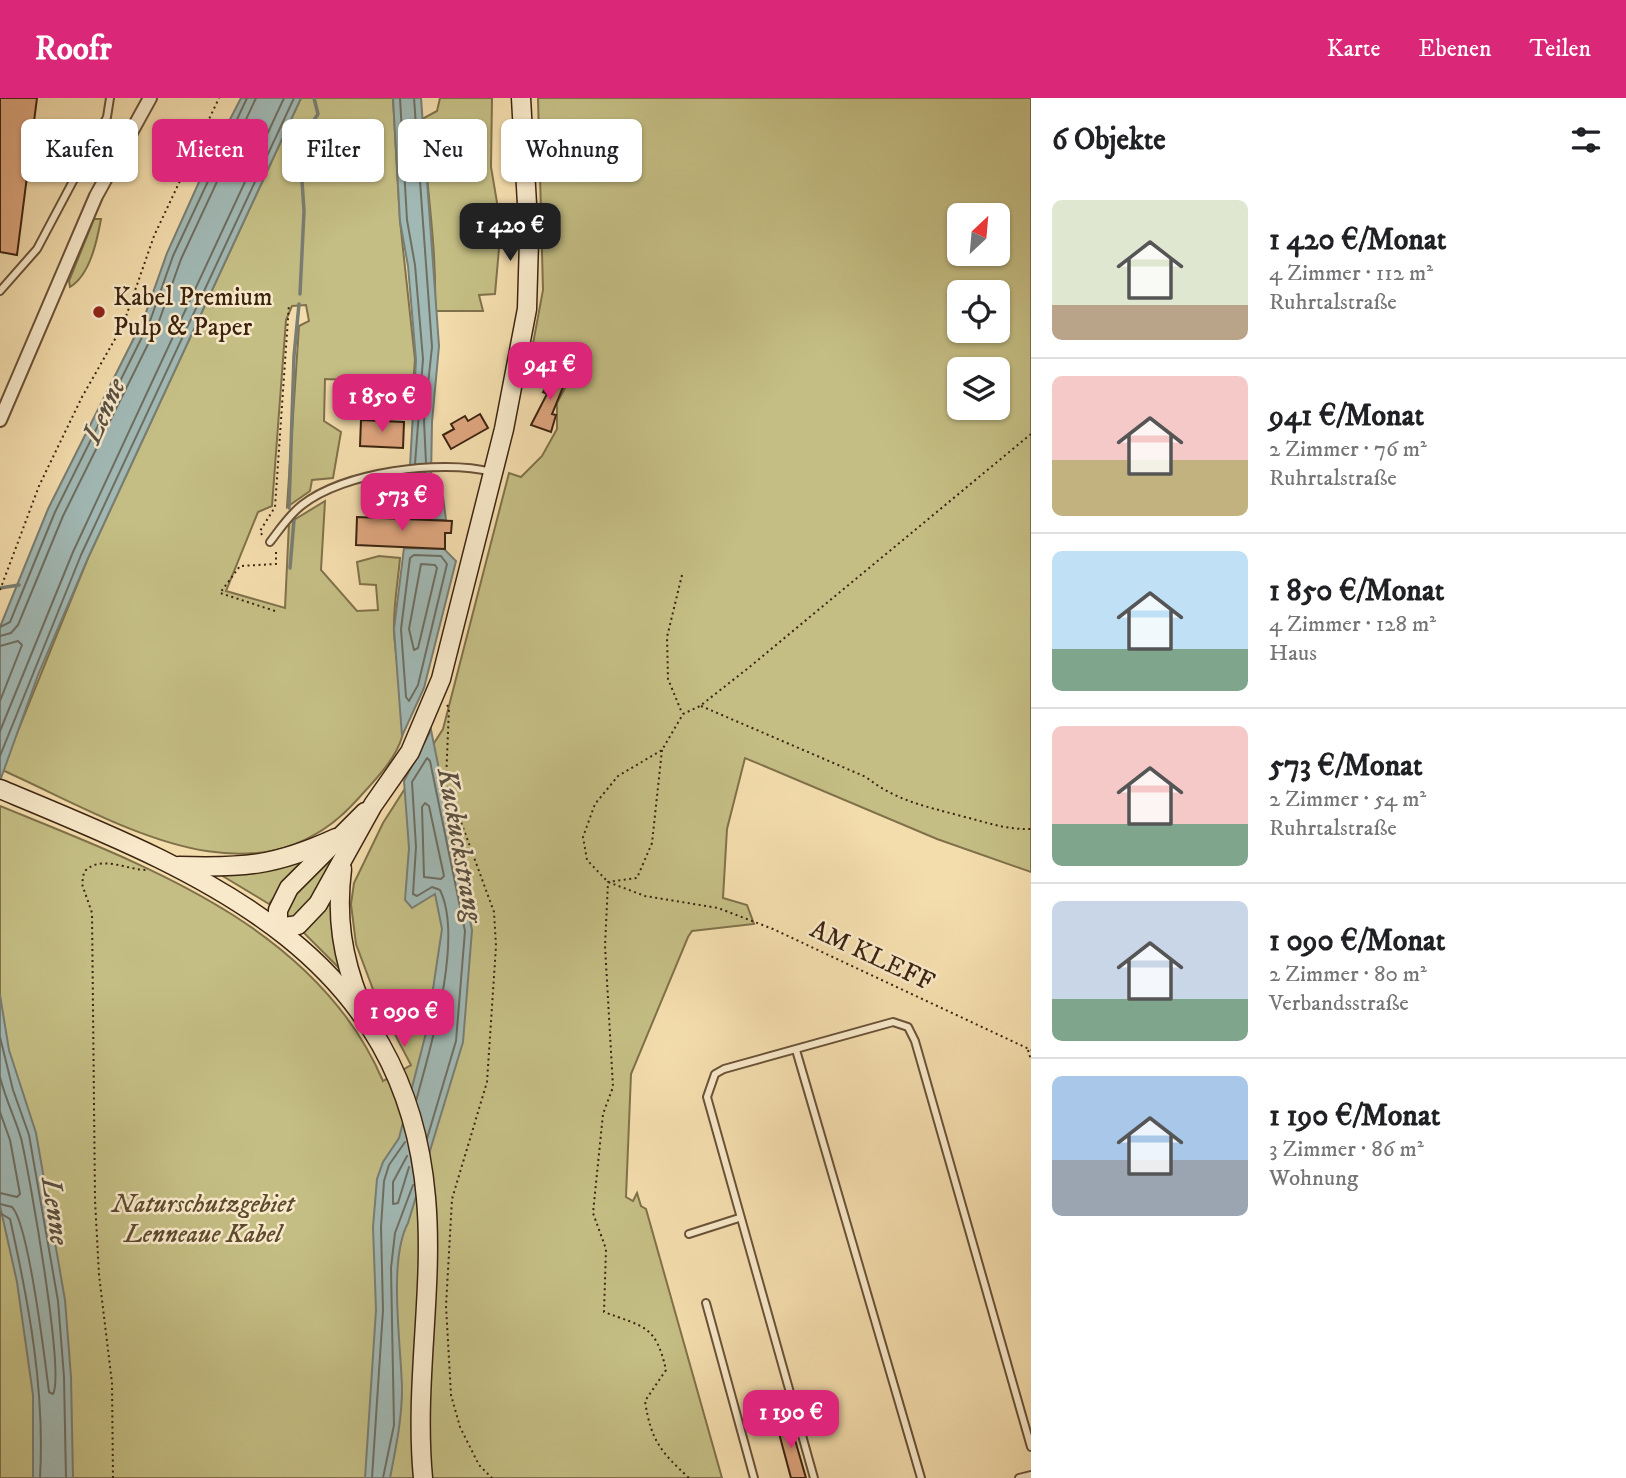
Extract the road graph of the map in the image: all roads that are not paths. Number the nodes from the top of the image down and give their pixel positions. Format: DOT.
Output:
graph roads {
  1 [pos="110,98"];
  2 [pos="150,98"];
  3 [pos="521,98"];
  4 [pos="0,291"];
  5 [pos="0,420"];
  6 [pos="494,472"];
  7 [pos="270,542"];
  8 [pos="0,789"];
  9 [pos="373,804"];
  10 [pos="336,838"];
  11 [pos="343,859"];
  12 [pos="167,862"];
  13 [pos="278,928"];
  14 [pos="367,1021"];
  15 [pos="796,1050"];
  16 [pos="739,1218"];
  17 [pos="689,1234"];
  18 [pos="706,1303"];
  19 [pos="1031,1447"];
  20 [pos="1031,1475"];
  21 [pos="423,1478"];
  22 [pos="754,1478"];
  23 [pos="814,1478"];
  24 [pos="922,1478"];
  25 [pos="1019,1478"];
  1 -- 4 [label="lane"];
  2 -- 5 [label="street"];
  3 -- 6 [label="main road"];
  6 -- 7 [label="lane"];
  6 -- 9 [label="main road"];
  8 -- 12 [label="main road"];
  9 -- 10 [label="main road"];
  9 -- 11 [label="main road"];
  10 -- 12 [label="main road"];
  10 -- 13 [label="main road"];
  11 -- 13 [label="main road"];
  11 -- 14 [label="main road"];
  12 -- 13 [label="main road"];
  13 -- 14 [label="main road"];
  14 -- 21 [label="main road"];
  15 -- 16 [label="lane"];
  15 -- 19 [label="lane"];
  15 -- 24 [label="lane"];
  16 -- 17 [label="lane"];
  16 -- 23 [label="lane"];
  18 -- 22 [label="lane"];
  20 -- 25 [label="lane"];
}
